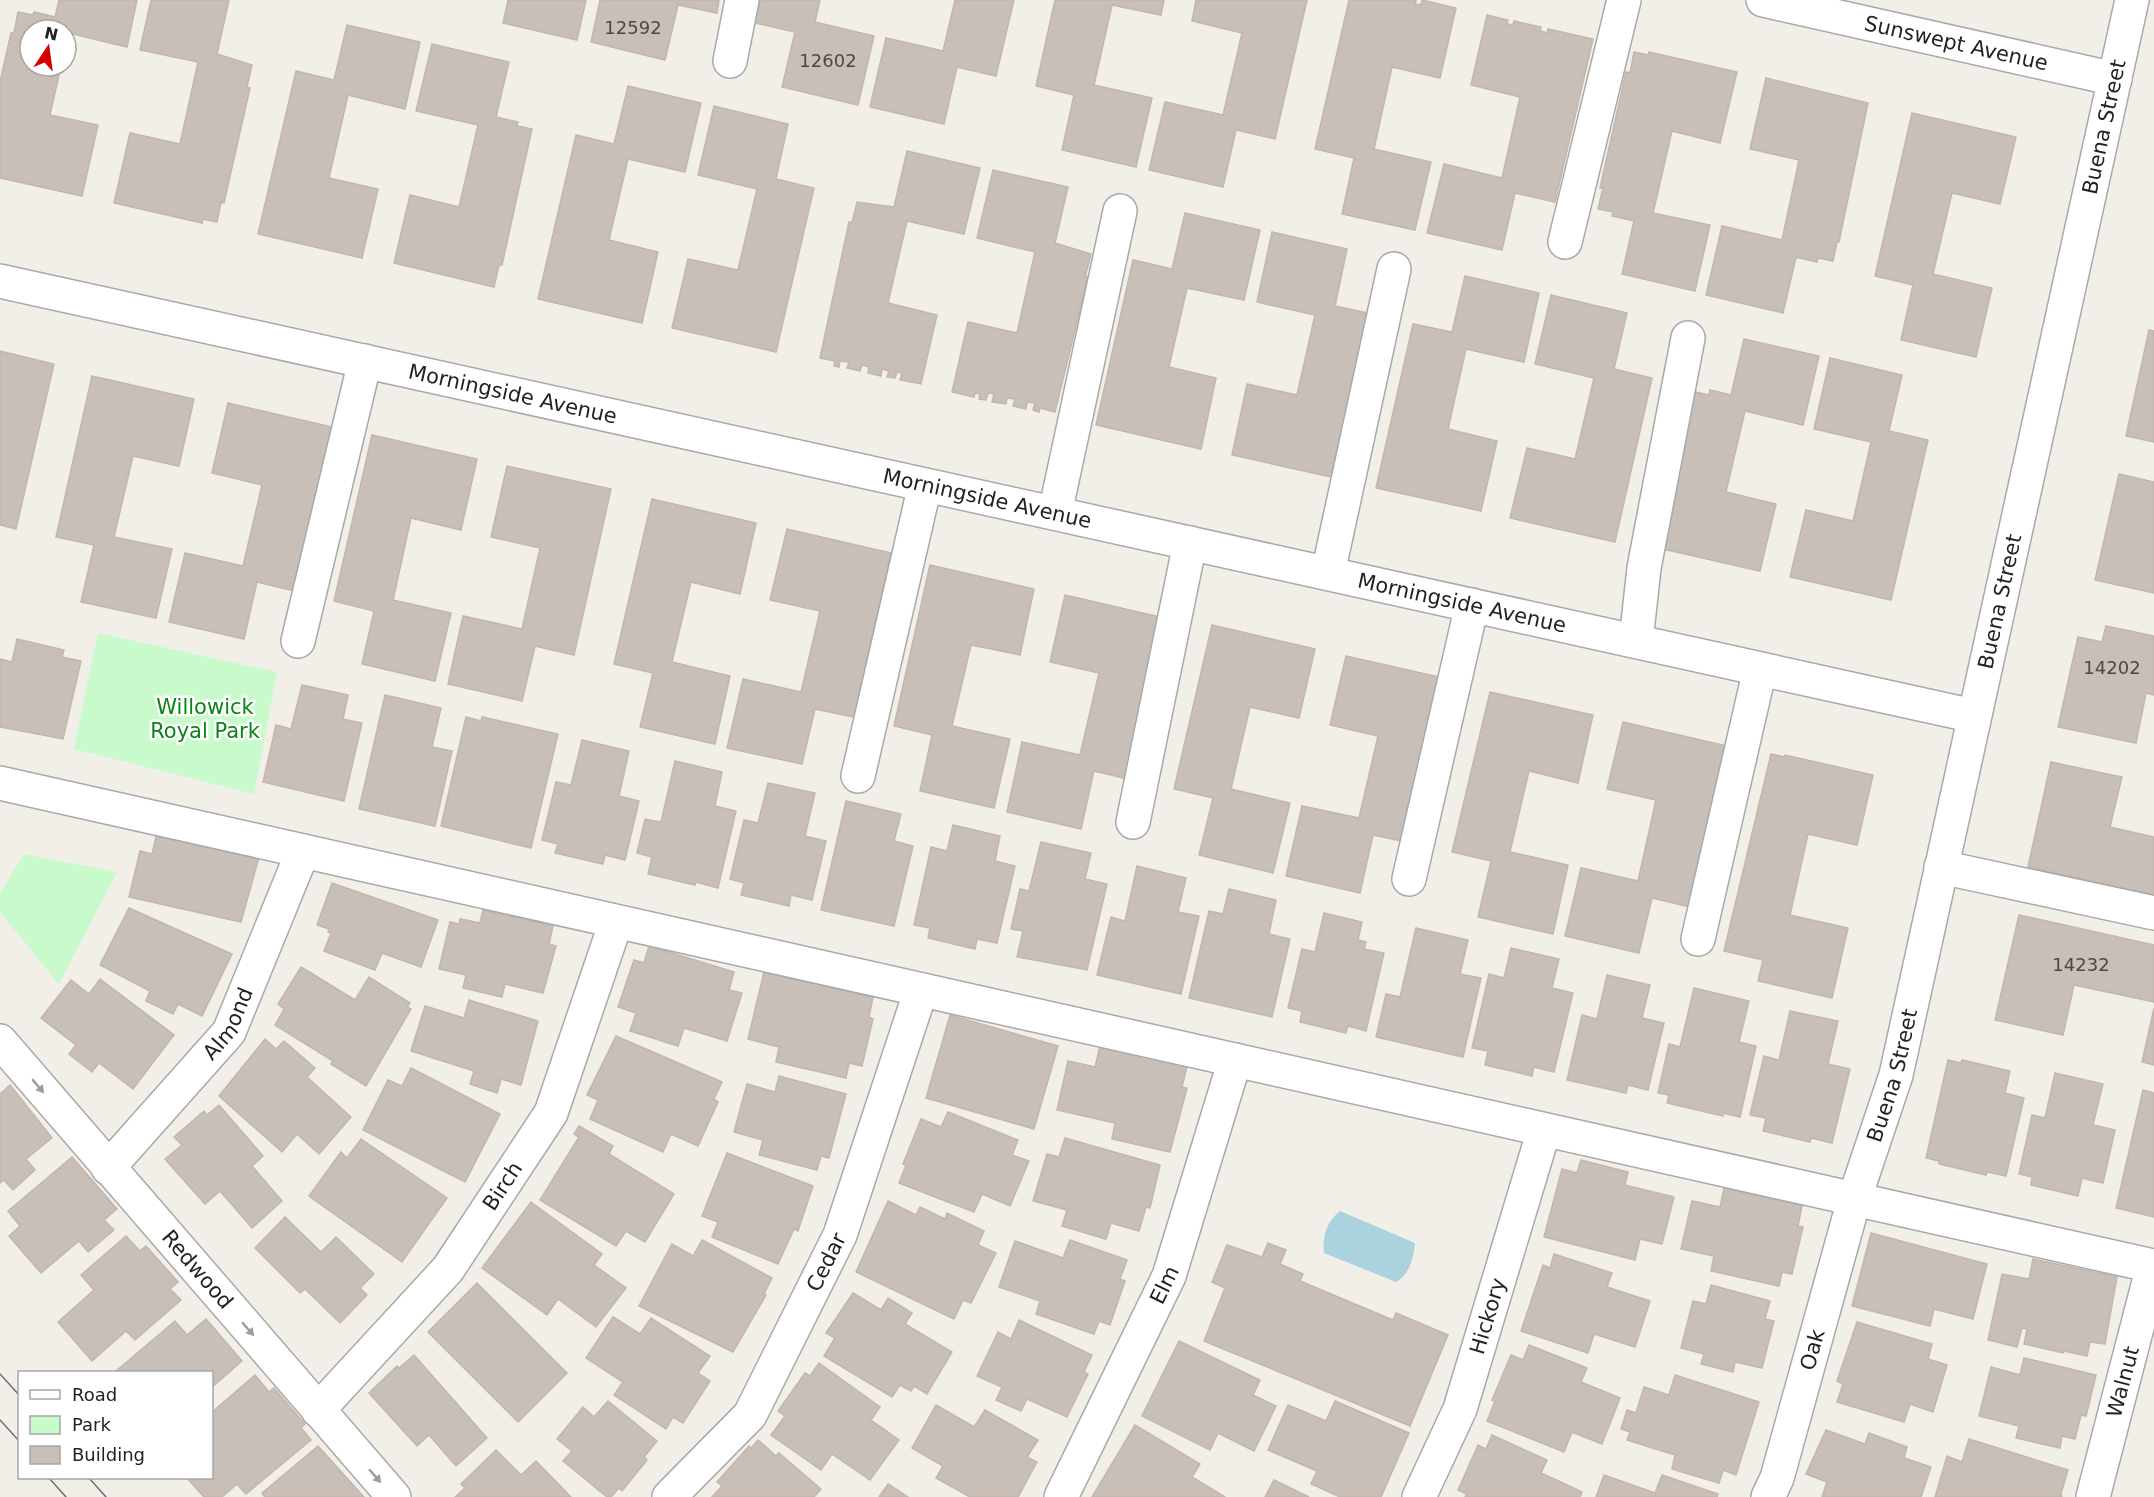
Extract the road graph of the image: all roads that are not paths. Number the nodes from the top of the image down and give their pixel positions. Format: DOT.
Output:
graph roads {
  1 [pos="742,0"];
  2 [pos="1624,0"];
  3 [pos="1762,0"];
  4 [pos="2132,0"];
  5 [pos="2138,0"];
  6 [pos="2154,3"];
  7 [pos="730,61"];
  8 [pos="2115,79"];
  9 [pos="1120,211"];
  10 [pos="1565,242"];
  11 [pos="1394,269"];
  12 [pos="0,281"];
  13 [pos="1688,338"];
  14 [pos="365,362"];
  15 [pos="925,485"];
  16 [pos="1055,513"];
  17 [pos="1190,543"];
  18 [pos="1328,573"];
  19 [pos="1472,605"];
  20 [pos="298,641"];
  21 [pos="1636,641"];
  22 [pos="1760,669"];
  23 [pos="1974,716"];
  24 [pos="858,776"];
  25 [pos="0,783"];
  26 [pos="1132,822"];
  27 [pos="303,851"];
  28 [pos="1941,867"];
  29 [pos="1409,879"];
  30 [pos="2154,913"];
  31 [pos="616,922"];
  32 [pos="1698,939"];
  33 [pos="921,990"];
  34 [pos="0,1041"];
  35 [pos="1235,1060"];
  36 [pos="1544,1130"];
  37 [pos="108,1168"];
  38 [pos="1854,1200"];
  39 [pos="2153,1266"];
  40 [pos="318,1410"];
  41 [pos="394,1497"];
  42 [pos="669,1497"];
  43 [pos="1062,1497"];
  44 [pos="1419,1497"];
  45 [pos="1768,1497"];
  46 [pos="2093,1497"];
  1 -- 7 [label="street"];
  2 -- 10 [label="street"];
  3 -- 8 [label="street, Sunswept Avenue"];
  4 -- 8 [label="street, Buena Street"];
  5 -- 6 [label="street"];
  8 -- 23 [label="street, Buena Street"];
  9 -- 16 [label="street"];
  11 -- 18 [label="street"];
  12 -- 14 [label="street, Morningside Avenue"];
  13 -- 21 [label="street"];
  14 -- 15 [label="street, Morningside Avenue"];
  14 -- 20 [label="street"];
  15 -- 16 [label="street, Morningside Avenue"];
  15 -- 24 [label="street"];
  16 -- 17 [label="street, Morningside Avenue"];
  17 -- 18 [label="street, Morningside Avenue"];
  17 -- 26 [label="street"];
  18 -- 19 [label="street, Morningside Avenue"];
  19 -- 21 [label="street, Morningside Avenue"];
  19 -- 29 [label="street"];
  21 -- 22 [label="street, Morningside Avenue"];
  22 -- 23 [label="street, Morningside Avenue"];
  22 -- 32 [label="street"];
  23 -- 28 [label="street, Buena Street"];
  25 -- 27 [label="street"];
  27 -- 31 [label="street"];
  27 -- 37 [label="street, Almond"];
  28 -- 30 [label="street"];
  28 -- 38 [label="street, Buena Street"];
  31 -- 33 [label="street"];
  31 -- 40 [label="street, Birch"];
  33 -- 35 [label="street"];
  33 -- 42 [label="street, Cedar"];
  34 -- 37 [label="street, Redwood, one-way"];
  35 -- 36 [label="street"];
  35 -- 43 [label="street, Elm"];
  36 -- 38 [label="street"];
  36 -- 44 [label="street, Hickory"];
  37 -- 40 [label="street, Redwood, one-way"];
  38 -- 39 [label="street"];
  38 -- 45 [label="street, Oak"];
  39 -- 46 [label="street, Walnut"];
  40 -- 41 [label="street, Redwood, one-way"];
}
